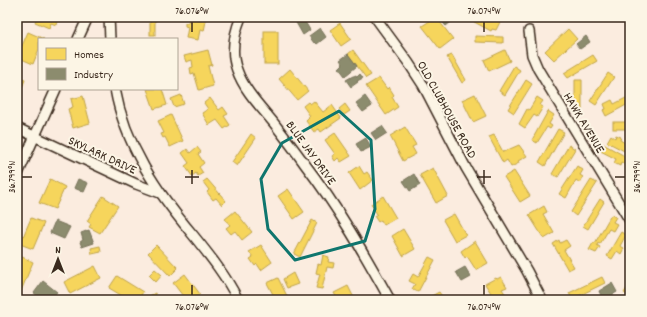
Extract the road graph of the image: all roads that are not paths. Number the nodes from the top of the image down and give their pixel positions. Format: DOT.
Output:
graph roads {
  1 [pos="88,17"];
  2 [pos="109,17"];
  3 [pos="241,17"];
  4 [pos="375,17"];
  5 [pos="529,31"];
  6 [pos="78,38"];
  7 [pos="110,38"];
  8 [pos="56,90"];
  9 [pos="115,90"];
  10 [pos="17,128"];
  11 [pos="34,136"];
  12 [pos="17,176"];
  13 [pos="160,193"];
  14 [pos="630,221"];
  15 [pos="238,300"];
  16 [pos="390,300"];
  17 [pos="542,300"];
  1 -- 6 [label="street"];
  2 -- 7 [label="street"];
  3 -- 16 [label="street, BLUE JAY DRIVE"];
  4 -- 17 [label="street, OLD CLUBHOUSE ROAD"];
  5 -- 14 [label="street, HAWK AVENUE"];
  8 -- 11 [label="street"];
  9 -- 13 [label="street, SKYLARK DRIVE"];
  10 -- 11 [label="street, SKYLARK DRIVE"];
  11 -- 12 [label="street"];
  11 -- 13 [label="street, SKYLARK DRIVE"];
  13 -- 15 [label="street, SKYLARK DRIVE"];
}
